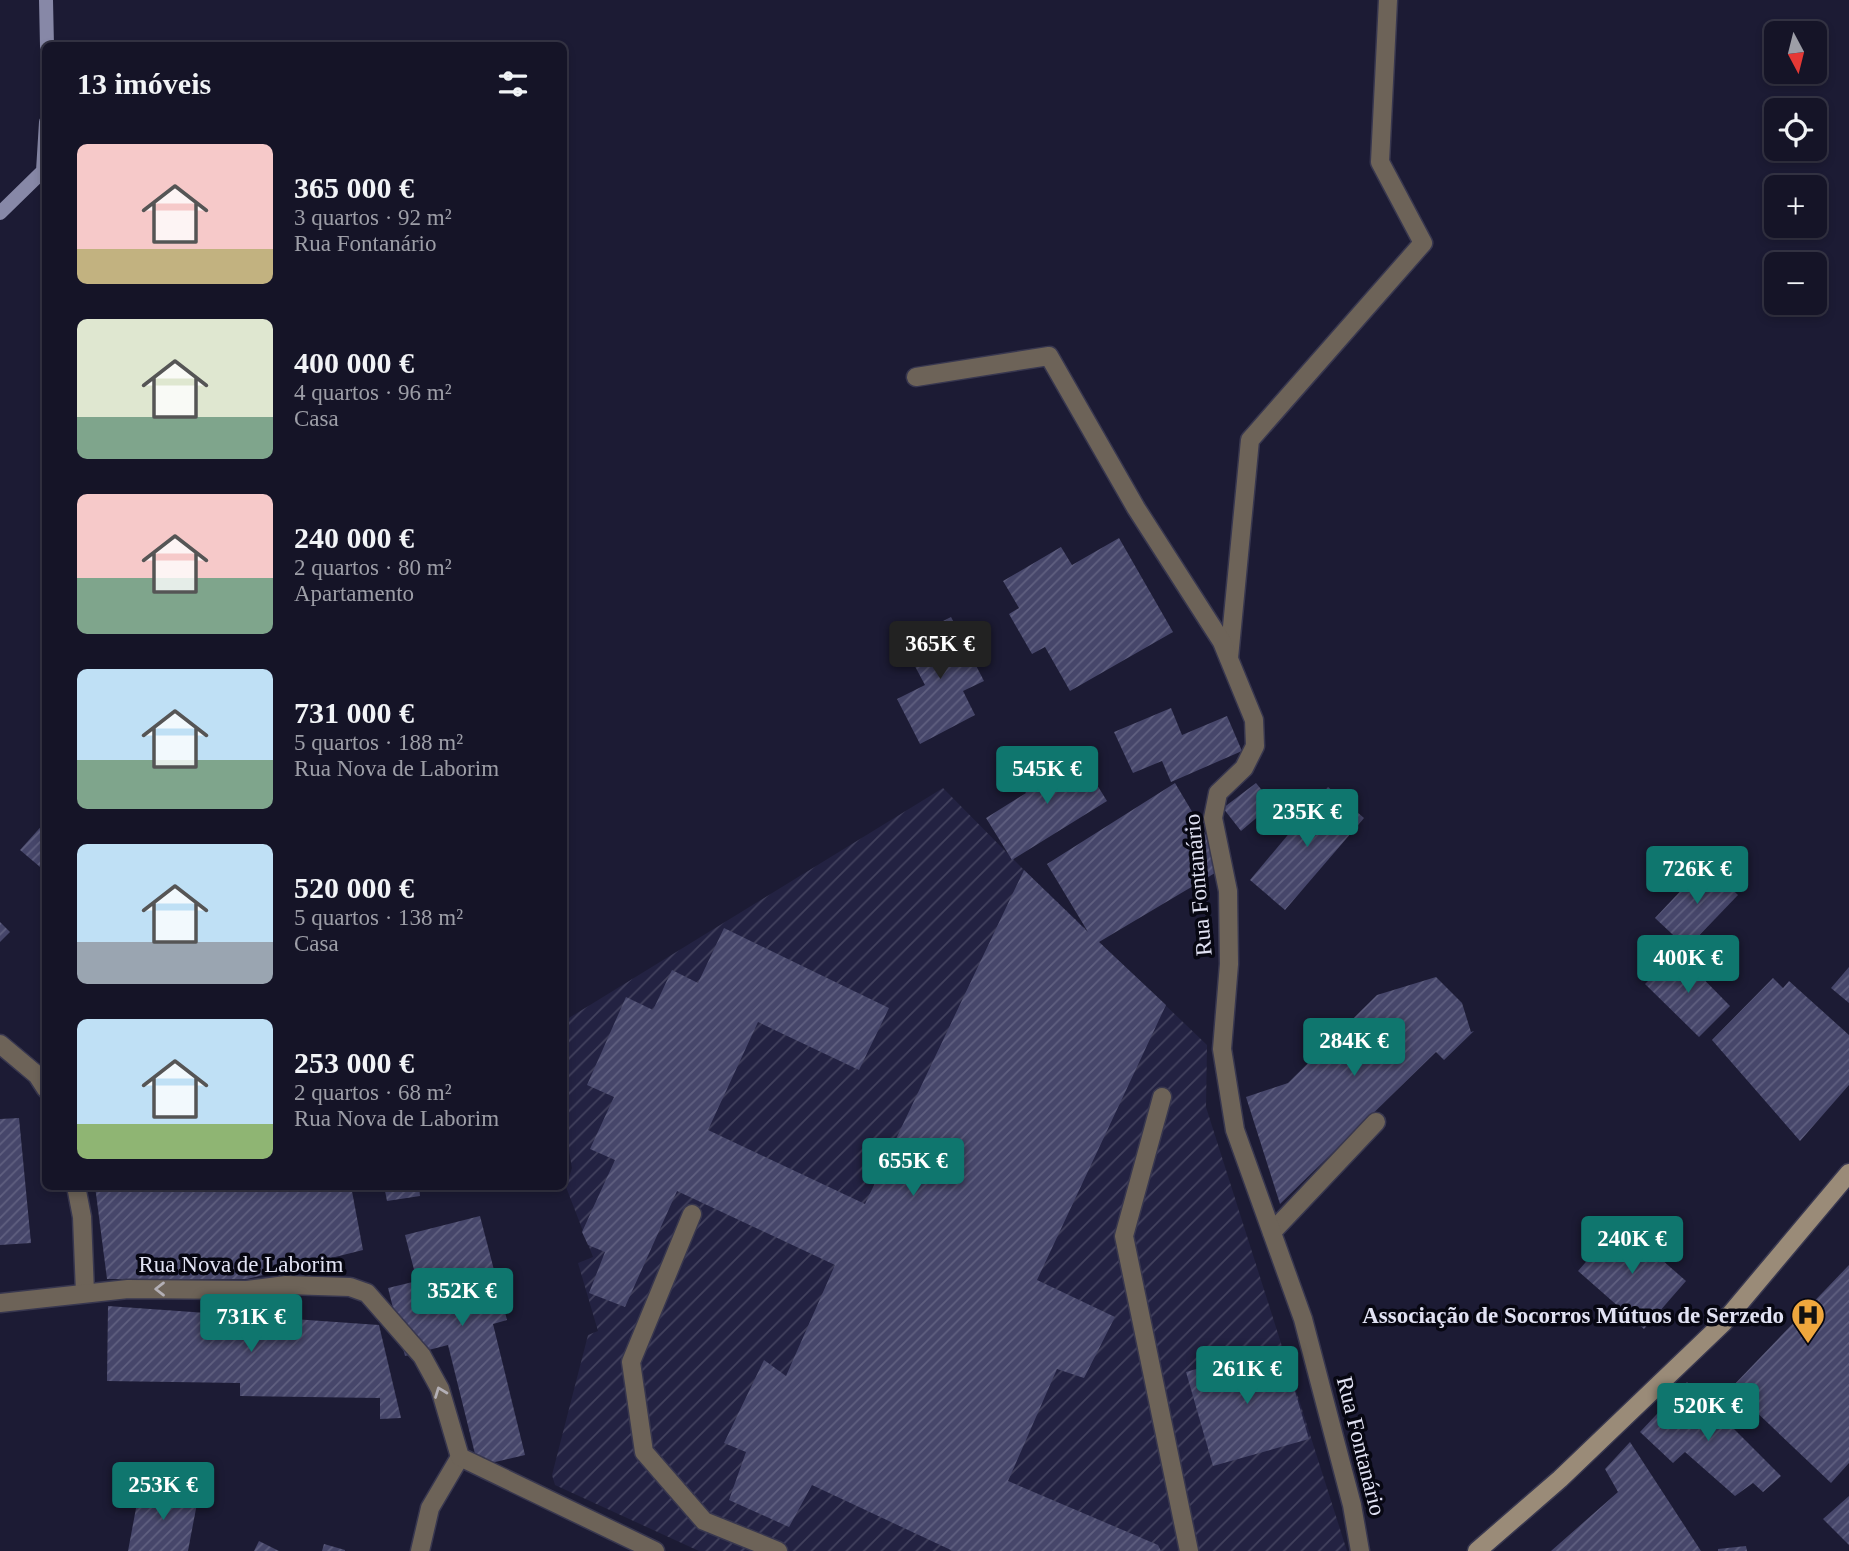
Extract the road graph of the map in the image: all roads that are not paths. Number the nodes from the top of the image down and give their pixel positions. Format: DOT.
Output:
graph roads {
  1 [pos="1388,0"];
  2 [pos="916,377"];
  3 [pos="1228,658"];
  4 [pos="0,1044"];
  5 [pos="42,1083"];
  6 [pos="1162,1097"];
  7 [pos="1376,1122"];
  8 [pos="1849,1172"];
  9 [pos="77,1190"];
  10 [pos="692,1214"];
  11 [pos="1272,1232"];
  12 [pos="85,1293"];
  13 [pos="0,1303"];
  14 [pos="460,1457"];
  15 [pos="420,1551"];
  16 [pos="655,1551"];
  17 [pos="778,1551"];
  18 [pos="1189,1551"];
  19 [pos="1360,1551"];
  20 [pos="1477,1551"];
  1 -- 3 [label="street"];
  2 -- 3 [label="street, Rua Fontanário"];
  3 -- 11 [label="street, Rua Fontanário"];
  4 -- 5 [label="street"];
  6 -- 18 [label="street"];
  7 -- 11 [label="street"];
  8 -- 20 [label="main road"];
  9 -- 12 [label="street"];
  10 -- 17 [label="street"];
  11 -- 19 [label="street, Rua Fontanário"];
  12 -- 13 [label="street, Rua Nova de Laborim"];
  14 -- 12 [label="street, Rua Nova de Laborim, one-way"];
  14 -- 15 [label="street"];
  14 -- 16 [label="street"];
}
